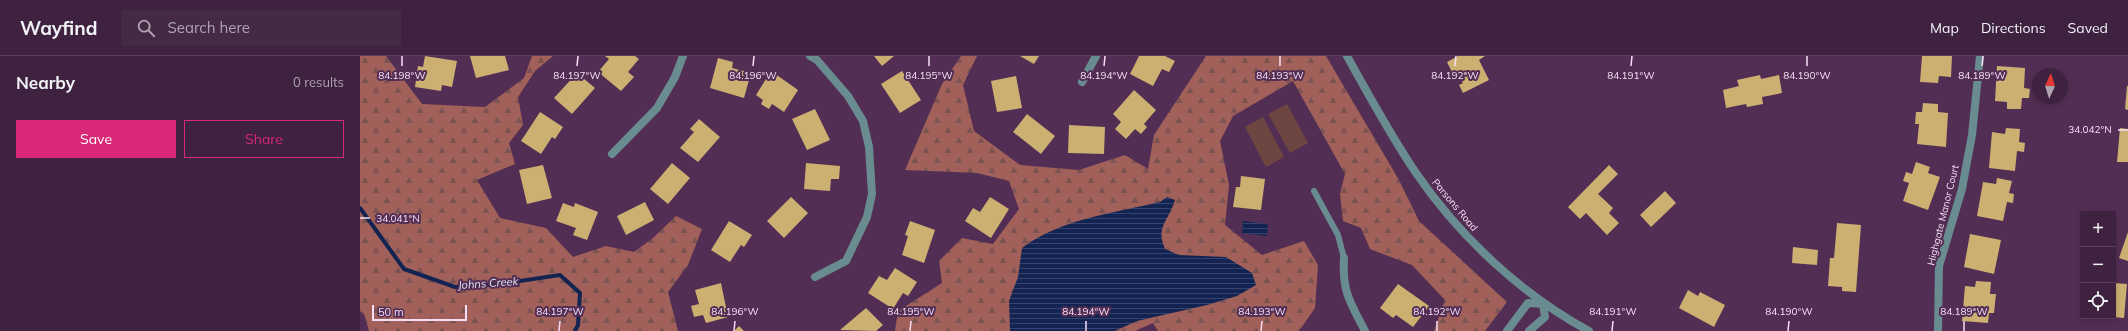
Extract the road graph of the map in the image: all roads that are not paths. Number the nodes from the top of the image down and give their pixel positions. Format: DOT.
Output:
graph roads {
  1 [pos="683,56"];
  2 [pos="810,56"];
  3 [pos="1096,56"];
  4 [pos="1347,56"];
  5 [pos="1980,56"];
  6 [pos="1082,82"];
  7 [pos="612,154"];
  8 [pos="1314,191"];
  9 [pos="1344,258"];
  10 [pos="815,277"];
  11 [pos="1543,304"];
  12 [pos="1365,331"];
  13 [pos="1506,331"];
  14 [pos="1529,331"];
  15 [pos="1589,331"];
  16 [pos="1938,331"];
  1 -- 7 [label="street"];
  2 -- 10 [label="street"];
  3 -- 6 [label="street"];
  4 -- 11 [label="street, Parsons Road"];
  5 -- 16 [label="street, Highgate Manor Court"];
  8 -- 9 [label="lane"];
  9 -- 12 [label="street"];
  11 -- 13 [label="street"];
  11 -- 14 [label="street"];
  11 -- 15 [label="street, Parsons Road"];
}
